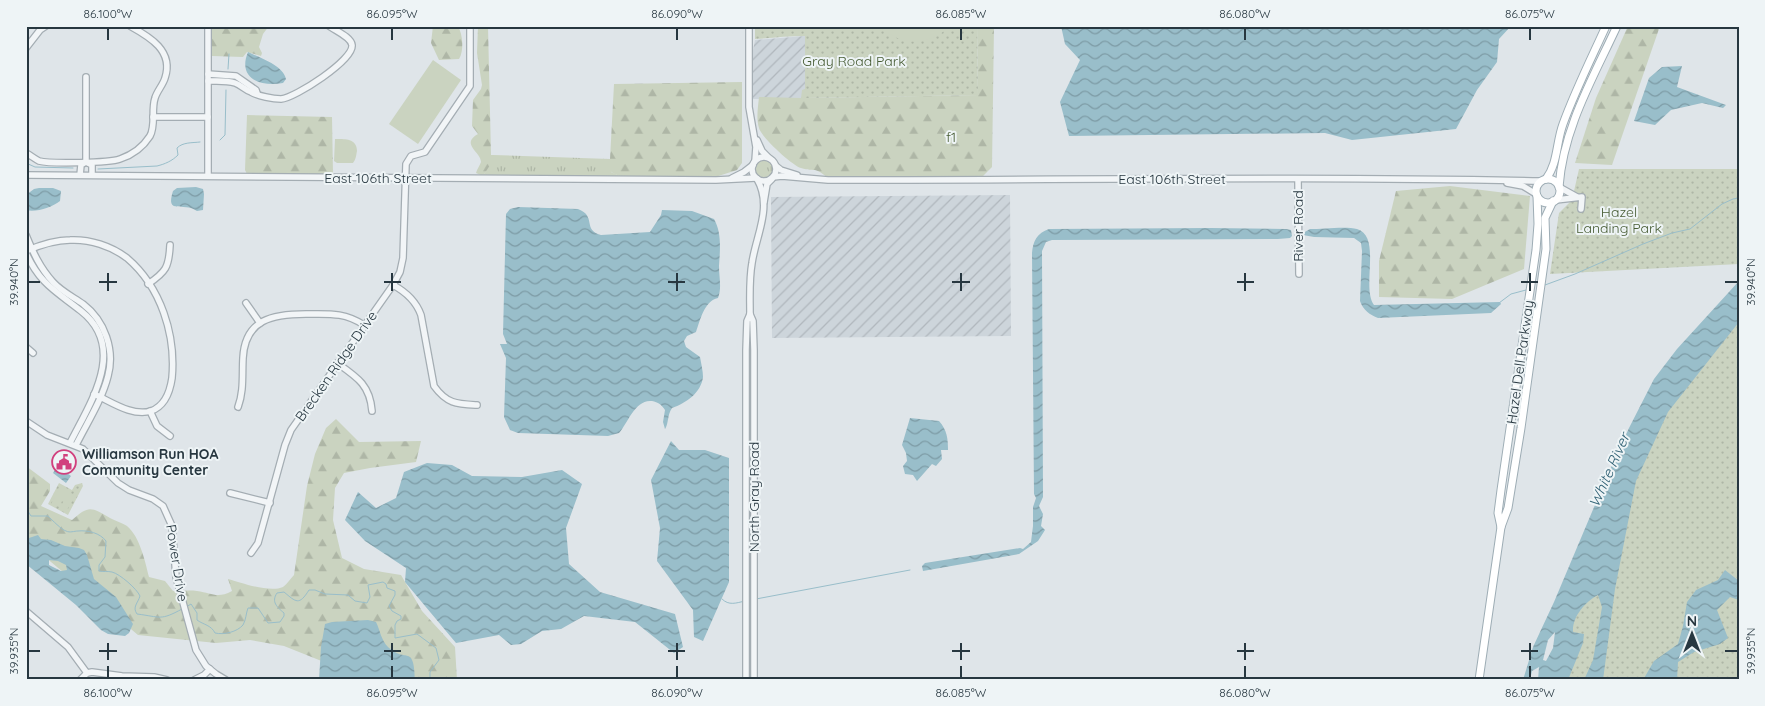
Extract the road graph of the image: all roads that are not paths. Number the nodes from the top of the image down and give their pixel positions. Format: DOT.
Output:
graph roads {
  1 [pos="46,26"];
  2 [pos="130,26"];
  3 [pos="208,26"];
  4 [pos="329,26"];
  5 [pos="470,26"];
  6 [pos="750,26"];
  7 [pos="1606,26"];
  8 [pos="1617,26"];
  9 [pos="26,48"];
  10 [pos="208,74"];
  11 [pos="86,77"];
  12 [pos="208,81"];
  13 [pos="257,93"];
  14 [pos="153,117"];
  15 [pos="208,117"];
  16 [pos="754,136"];
  17 [pos="26,152"];
  18 [pos="769,158"];
  19 [pos="86,162"];
  20 [pos="754,163"];
  21 [pos="775,164"];
  22 [pos="26,175"];
  23 [pos="80,175"];
  24 [pos="92,176"];
  25 [pos="208,176"];
  26 [pos="404,178"];
  27 [pos="756,178"];
  28 [pos="772,178"];
  29 [pos="804,178"];
  30 [pos="730,179"];
  31 [pos="1298,179"];
  32 [pos="1500,180"];
  33 [pos="1544,180"];
  34 [pos="1559,187"];
  35 [pos="1537,195"];
  36 [pos="1578,197"];
  37 [pos="1554,200"];
  38 [pos="764,202"];
  39 [pos="1580,209"];
  40 [pos="26,236"];
  41 [pos="170,245"];
  42 [pos="28,251"];
  43 [pos="1299,274"];
  44 [pos="148,284"];
  45 [pos="393,285"];
  46 [pos="246,303"];
  47 [pos="750,314"];
  48 [pos="260,323"];
  49 [pos="364,325"];
  50 [pos="26,347"];
  51 [pos="33,353"];
  52 [pos="337,363"];
  53 [pos="97,395"];
  54 [pos="477,404"];
  55 [pos="238,407"];
  56 [pos="150,411"];
  57 [pos="372,411"];
  58 [pos="26,421"];
  59 [pos="170,436"];
  60 [pos="73,444"];
  61 [pos="230,492"];
  62 [pos="270,503"];
  63 [pos="1501,527"];
  64 [pos="251,553"];
  65 [pos="26,611"];
  66 [pos="210,669"];
  67 [pos="87,673"];
  68 [pos="80,680"];
  69 [pos="167,680"];
  70 [pos="194,680"];
  71 [pos="226,680"];
  72 [pos="746,680"];
  73 [pos="754,680"];
  74 [pos="1479,680"];
  1 -- 9 [label="street"];
  2 -- 14 [label="street"];
  3 -- 10 [label="street"];
  4 -- 13 [label="street"];
  5 -- 26 [label="street, Brecken Ridge Drive"];
  6 -- 16 [label="street"];
  7 -- 33 [label="main road"];
  8 -- 34 [label="main road"];
  10 -- 12 [label="street"];
  10 -- 13 [label="street"];
  11 -- 19 [label="street"];
  12 -- 13 [label="street"];
  12 -- 15 [label="street"];
  14 -- 15 [label="street"];
  14 -- 19 [label="street"];
  15 -- 25 [label="street"];
  16 -- 18 [label="street"];
  16 -- 20 [label="street"];
  17 -- 19 [label="street"];
  18 -- 20 [label="street"];
  18 -- 21 [label="street"];
  19 -- 23 [label="street"];
  19 -- 24 [label="street"];
  20 -- 27 [label="street"];
  20 -- 30 [label="street, East 106th Street"];
  21 -- 28 [label="street"];
  21 -- 29 [label="street, East 106th Street"];
  22 -- 23 [label="street, East 106th Street"];
  23 -- 24 [label="street, East 106th Street"];
  24 -- 25 [label="street, East 106th Street"];
  25 -- 26 [label="street, East 106th Street"];
  26 -- 30 [label="street, East 106th Street"];
  26 -- 45 [label="street, Brecken Ridge Drive"];
  27 -- 28 [label="street"];
  27 -- 30 [label="street, East 106th Street"];
  27 -- 38 [label="street, North Gray Road"];
  28 -- 29 [label="street, East 106th Street"];
  28 -- 38 [label="street, North Gray Road"];
  29 -- 31 [label="street, East 106th Street"];
  31 -- 32 [label="street, East 106th Street"];
  31 -- 43 [label="street, River Road"];
  32 -- 33 [label="street, East 106th Street"];
  32 -- 35 [label="street"];
  33 -- 34 [label="main road"];
  33 -- 35 [label="main road"];
  34 -- 36 [label="street"];
  34 -- 37 [label="main road"];
  35 -- 37 [label="main road"];
  35 -- 63 [label="main road, Hazel Dell Parkway"];
  36 -- 37 [label="street"];
  36 -- 39 [label="street"];
  37 -- 63 [label="main road, Hazel Dell Parkway"];
  38 -- 47 [label="street, North Gray Road"];
  40 -- 42 [label="street"];
  41 -- 44 [label="street"];
  42 -- 44 [label="street"];
  42 -- 53 [label="street"];
  44 -- 56 [label="street"];
  45 -- 49 [label="street, Brecken Ridge Drive"];
  45 -- 54 [label="street"];
  46 -- 48 [label="street"];
  47 -- 72 [label="street, North Gray Road"];
  47 -- 73 [label="street, North Gray Road"];
  48 -- 49 [label="street"];
  48 -- 55 [label="street"];
  49 -- 52 [label="street, Brecken Ridge Drive"];
  50 -- 51 [label="street"];
  52 -- 57 [label="street"];
  52 -- 62 [label="street, Brecken Ridge Drive"];
  53 -- 56 [label="street"];
  53 -- 60 [label="street"];
  56 -- 59 [label="street"];
  58 -- 60 [label="street, Power Drive"];
  60 -- 66 [label="street, Power Drive"];
  61 -- 62 [label="street"];
  62 -- 64 [label="street, Brecken Ridge Drive"];
  63 -- 74 [label="main road, Hazel Dell Parkway"];
  65 -- 67 [label="street"];
  66 -- 70 [label="street"];
  66 -- 71 [label="street, Power Drive"];
  67 -- 68 [label="street"];
  67 -- 69 [label="street"];
}
